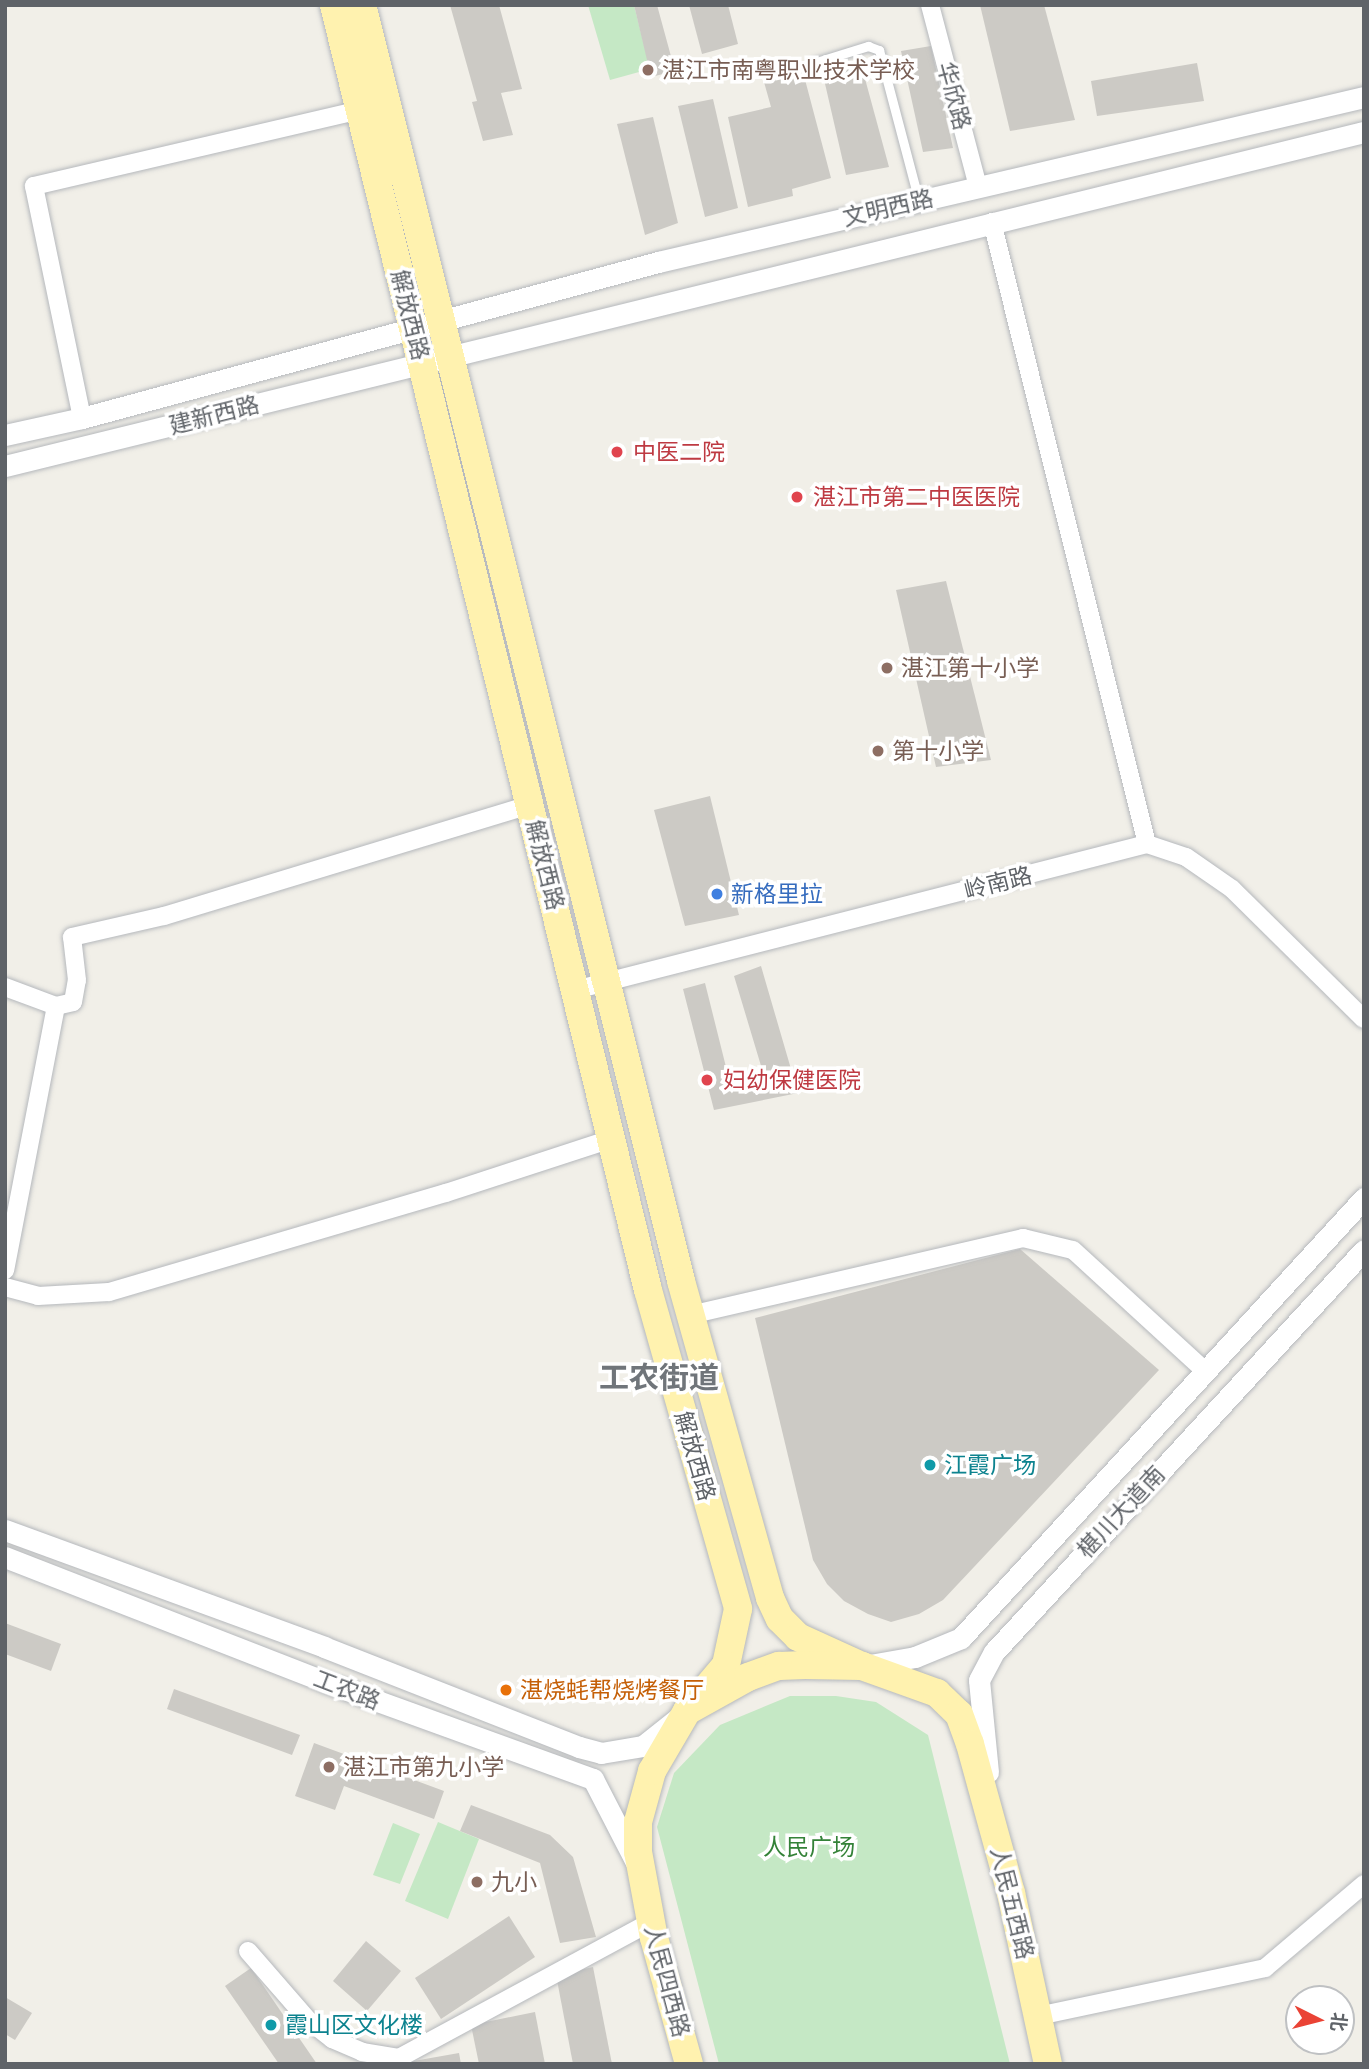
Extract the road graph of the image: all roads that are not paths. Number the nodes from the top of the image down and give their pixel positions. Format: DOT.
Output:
graph roads {
  1 [pos="334,5"];
  2 [pos="362,5"];
  3 [pos="930,5"];
  4 [pos="813,64"];
  5 [pos="1364,97"];
  6 [pos="351,113"];
  7 [pos="1364,132"];
  8 [pos="978,187"];
  9 [pos="919,201"];
  10 [pos="992,222"];
  11 [pos="441,321"];
  12 [pos="414,328"];
  13 [pos="450,356"];
  14 [pos="423,363"];
  15 [pos="82,418"];
  16 [pos="5,435"];
  17 [pos="5,466"];
  18 [pos="530,805"];
  19 [pos="1147,845"];
  20 [pos="606,981"];
  21 [pos="5,987"];
  22 [pos="575,990"];
  23 [pos="56,1006"];
  24 [pos="1364,1019"];
  25 [pos="611,1139"];
  26 [pos="1364,1198"];
  27 [pos="1364,1250"];
  28 [pos="5,1270"];
  29 [pos="5,1287"];
  30 [pos="690,1315"];
  31 [pos="1206,1372"];
  32 [pos="5,1530"];
  33 [pos="5,1557"];
  34 [pos="862,1666"];
  35 [pos="687,1711"];
  36 [pos="970,1744"];
  37 [pos="994,1816"];
  38 [pos="1364,1884"];
  39 [pos="1011,1893"];
  40 [pos="646,1898"];
  41 [pos="248,1951"];
  42 [pos="1038,2017"];
  43 [pos="688,2064"];
  44 [pos="1048,2064"];
  1 -- 12 [label="main road, 解放西路"];
  2 -- 11 [label="main road, 解放西路"];
  3 -- 8 [label="street, 华欣路"];
  4 -- 9 [label="lane"];
  5 -- 8 [label="street, 文明西路"];
  6 -- 15 [label="street"];
  7 -- 10 [label="street, 文明西路"];
  8 -- 9 [label="street, 文明西路"];
  9 -- 11 [label="street, 文明西路"];
  10 -- 13 [label="street, 文明西路"];
  10 -- 19 [label="street"];
  11 -- 12 [label="street, 文明西路"];
  11 -- 13 [label="main road, 解放西路"];
  12 -- 14 [label="main road, 解放西路"];
  12 -- 15 [label="street, 建新西路"];
  13 -- 14 [label="street, 文明西路"];
  13 -- 20 [label="main road, 解放西路"];
  14 -- 17 [label="street, 建新西路"];
  14 -- 18 [label="main road, 解放西路"];
  15 -- 16 [label="street, 建新西路"];
  18 -- 22 [label="main road, 解放西路"];
  18 -- 23 [label="street"];
  19 -- 20 [label="street, 岭南路"];
  19 -- 24 [label="street"];
  20 -- 22 [label="street, 岭南路"];
  20 -- 30 [label="main road, 解放西路"];
  21 -- 23 [label="street"];
  22 -- 25 [label="main road, 解放西路"];
  23 -- 28 [label="street"];
  25 -- 29 [label="street"];
  25 -- 35 [label="main road, 解放西路"];
  26 -- 31 [label="street, 椹川大道南"];
  27 -- 37 [label="street, 椹川大道南"];
  30 -- 31 [label="street"];
  30 -- 34 [label="main road, 解放西路"];
  31 -- 34 [label="street, 椹川大道南"];
  32 -- 35 [label="street, 工农路"];
  33 -- 40 [label="street, 工农路"];
  34 -- 35 [label="main road"];
  34 -- 36 [label="main road, 解放西路"];
  35 -- 40 [label="main road, 解放西路"];
  36 -- 39 [label="main road, 人民五西路"];
  37 -- 39 [label="street"];
  38 -- 42 [label="street"];
  39 -- 42 [label="main road, 人民五西路"];
  40 -- 41 [label="street"];
  40 -- 43 [label="main road, 人民四西路"];
  42 -- 44 [label="main road, 人民五西路"];
}
